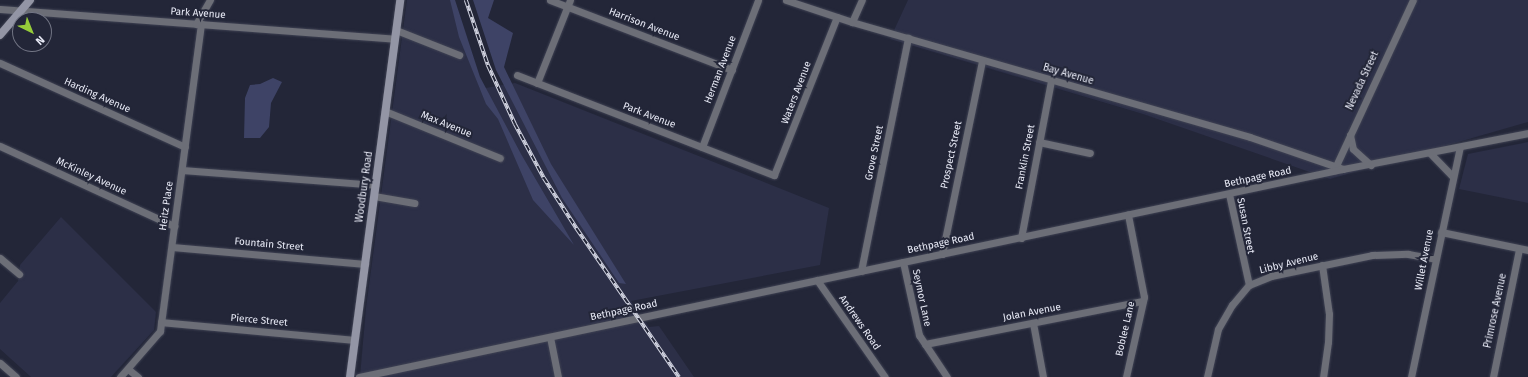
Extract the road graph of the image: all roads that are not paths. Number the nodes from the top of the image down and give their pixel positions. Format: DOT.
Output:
graph roads {
  1 [pos="30,0"];
  2 [pos="210,0"];
  3 [pos="400,0"];
  4 [pos="550,0"];
  5 [pos="758,0"];
  6 [pos="786,0"];
  7 [pos="862,0"];
  8 [pos="1414,0"];
  9 [pos="569,3"];
  10 [pos="0,9"];
  11 [pos="21,10"];
  12 [pos="837,17"];
  13 [pos="852,22"];
  14 [pos="199,24"];
  15 [pos="396,30"];
  16 [pos="0,35"];
  17 [pos="395,38"];
  18 [pos="908,38"];
  19 [pos="459,55"];
  20 [pos="982,60"];
  21 [pos="0,63"];
  22 [pos="732,70"];
  23 [pos="517,75"];
  24 [pos="1051,80"];
  25 [pos="537,83"];
  26 [pos="385,111"];
  27 [pos="1528,133"];
  28 [pos="1350,135"];
  29 [pos="1039,142"];
  30 [pos="0,146"];
  31 [pos="185,147"];
  32 [pos="702,147"];
  33 [pos="1460,147"];
  34 [pos="1090,153"];
  35 [pos="1430,153"];
  36 [pos="500,158"];
  37 [pos="1371,165"];
  38 [pos="1334,169"];
  39 [pos="182,170"];
  40 [pos="774,175"];
  41 [pos="1453,177"];
  42 [pos="375,185"];
  43 [pos="1229,194"];
  44 [pos="374,196"];
  45 [pos="414,203"];
  46 [pos="1128,215"];
  47 [pos="174,226"];
  48 [pos="1441,232"];
  49 [pos="1021,238"];
  50 [pos="172,247"];
  51 [pos="1519,249"];
  52 [pos="1528,250"];
  53 [pos="942,254"];
  54 [pos="0,258"];
  55 [pos="1436,259"];
  56 [pos="903,262"];
  57 [pos="365,264"];
  58 [pos="1322,265"];
  59 [pos="861,271"];
  60 [pos="19,274"];
  61 [pos="817,280"];
  62 [pos="1249,285"];
  63 [pos="1143,301"];
  64 [pos="162,322"];
  65 [pos="1033,323"];
  66 [pos="550,337"];
  67 [pos="354,340"];
  68 [pos="925,344"];
  69 [pos="0,363"];
  70 [pos="128,369"];
  71 [pos="388,371"];
  72 [pos="16,377"];
  73 [pos="120,377"];
  74 [pos="138,377"];
  75 [pos="350,377"];
  76 [pos="359,377"];
  77 [pos="394,377"];
  78 [pos="558,377"];
  79 [pos="884,377"];
  80 [pos="947,377"];
  81 [pos="1043,377"];
  82 [pos="1126,377"];
  83 [pos="1207,377"];
  84 [pos="1323,377"];
  85 [pos="1411,377"];
  86 [pos="1493,377"];
  1 -- 11 [label="main road"];
  2 -- 14 [label="street, Heitz Place"];
  3 -- 15 [label="main road, Woodbury Road"];
  4 -- 9 [label="street, Harrison Avenue"];
  5 -- 22 [label="street, Herman Avenue"];
  6 -- 12 [label="street, Bay Avenue"];
  7 -- 13 [label="street"];
  8 -- 28 [label="street, Nevada Street"];
  9 -- 22 [label="street, Harrison Avenue"];
  9 -- 25 [label="street"];
  10 -- 11 [label="street, Park Avenue"];
  11 -- 14 [label="street, Park Avenue"];
  11 -- 16 [label="main road"];
  12 -- 13 [label="street, Bay Avenue"];
  12 -- 40 [label="street, Waters Avenue"];
  13 -- 18 [label="street, Bay Avenue"];
  14 -- 17 [label="street, Park Avenue"];
  14 -- 31 [label="street, Heitz Place"];
  15 -- 17 [label="main road, Woodbury Road"];
  15 -- 19 [label="street"];
  17 -- 26 [label="main road, Woodbury Road"];
  18 -- 20 [label="street, Bay Avenue"];
  18 -- 59 [label="street, Grove Street"];
  20 -- 24 [label="street, Bay Avenue"];
  20 -- 53 [label="street, Prospect Street"];
  21 -- 31 [label="street, Harding Avenue"];
  22 -- 32 [label="street, Herman Avenue"];
  23 -- 25 [label="street, Park Avenue"];
  24 -- 29 [label="street, Franklin Street"];
  24 -- 38 [label="street, Bay Avenue"];
  25 -- 32 [label="street, Park Avenue"];
  26 -- 36 [label="street, Max Avenue"];
  26 -- 42 [label="main road, Woodbury Road"];
  27 -- 33 [label="street"];
  28 -- 37 [label="street"];
  28 -- 38 [label="street, Nevada Street"];
  29 -- 34 [label="street"];
  29 -- 49 [label="street, Franklin Street"];
  30 -- 47 [label="street, McKinley Avenue"];
  31 -- 39 [label="street, Heitz Place"];
  32 -- 40 [label="street, Park Avenue"];
  33 -- 35 [label="street"];
  33 -- 41 [label="street, Willet Avenue"];
  35 -- 37 [label="street"];
  35 -- 41 [label="street"];
  37 -- 38 [label="street, Bay Avenue"];
  38 -- 43 [label="street, Bethpage Road"];
  39 -- 42 [label="street"];
  39 -- 47 [label="street, Heitz Place"];
  41 -- 48 [label="street, Willet Avenue"];
  42 -- 44 [label="main road, Woodbury Road"];
  43 -- 46 [label="street, Bethpage Road"];
  43 -- 62 [label="street, Susan Street"];
  44 -- 45 [label="street"];
  44 -- 57 [label="main road, Woodbury Road"];
  46 -- 49 [label="street, Bethpage Road"];
  46 -- 63 [label="street, Boblee Lane"];
  47 -- 50 [label="street, Heitz Place"];
  48 -- 51 [label="street"];
  48 -- 55 [label="street, Willet Avenue"];
  49 -- 53 [label="street, Bethpage Road"];
  50 -- 57 [label="street, Fountain Street"];
  50 -- 64 [label="street, Heitz Place"];
  51 -- 52 [label="street"];
  51 -- 86 [label="street, Primrose Avenue"];
  53 -- 56 [label="street, Bethpage Road"];
  54 -- 60 [label="street"];
  55 -- 58 [label="street, Libby Avenue"];
  55 -- 85 [label="street, Willet Avenue"];
  56 -- 59 [label="street, Bethpage Road"];
  56 -- 68 [label="street, Seymor Lane"];
  57 -- 67 [label="main road, Woodbury Road"];
  58 -- 62 [label="street, Libby Avenue"];
  58 -- 84 [label="street"];
  59 -- 61 [label="street, Bethpage Road"];
  61 -- 66 [label="street, Bethpage Road"];
  61 -- 79 [label="street, Andrews Road"];
  62 -- 83 [label="street, Libby Avenue"];
  63 -- 65 [label="street, Jolan Avenue"];
  63 -- 82 [label="street, Boblee Lane"];
  64 -- 67 [label="street, Pierce Street"];
  64 -- 70 [label="street, Heitz Place"];
  65 -- 68 [label="street, Jolan Avenue"];
  65 -- 81 [label="street"];
  66 -- 71 [label="street, Bethpage Road"];
  66 -- 78 [label="street"];
  67 -- 75 [label="main road, Woodbury Road"];
  68 -- 80 [label="street, Seymor Lane"];
  69 -- 72 [label="street"];
  70 -- 73 [label="street, Heitz Place"];
  70 -- 74 [label="street"];
  71 -- 76 [label="street, Bethpage Road"];
  71 -- 77 [label="street"];
}
